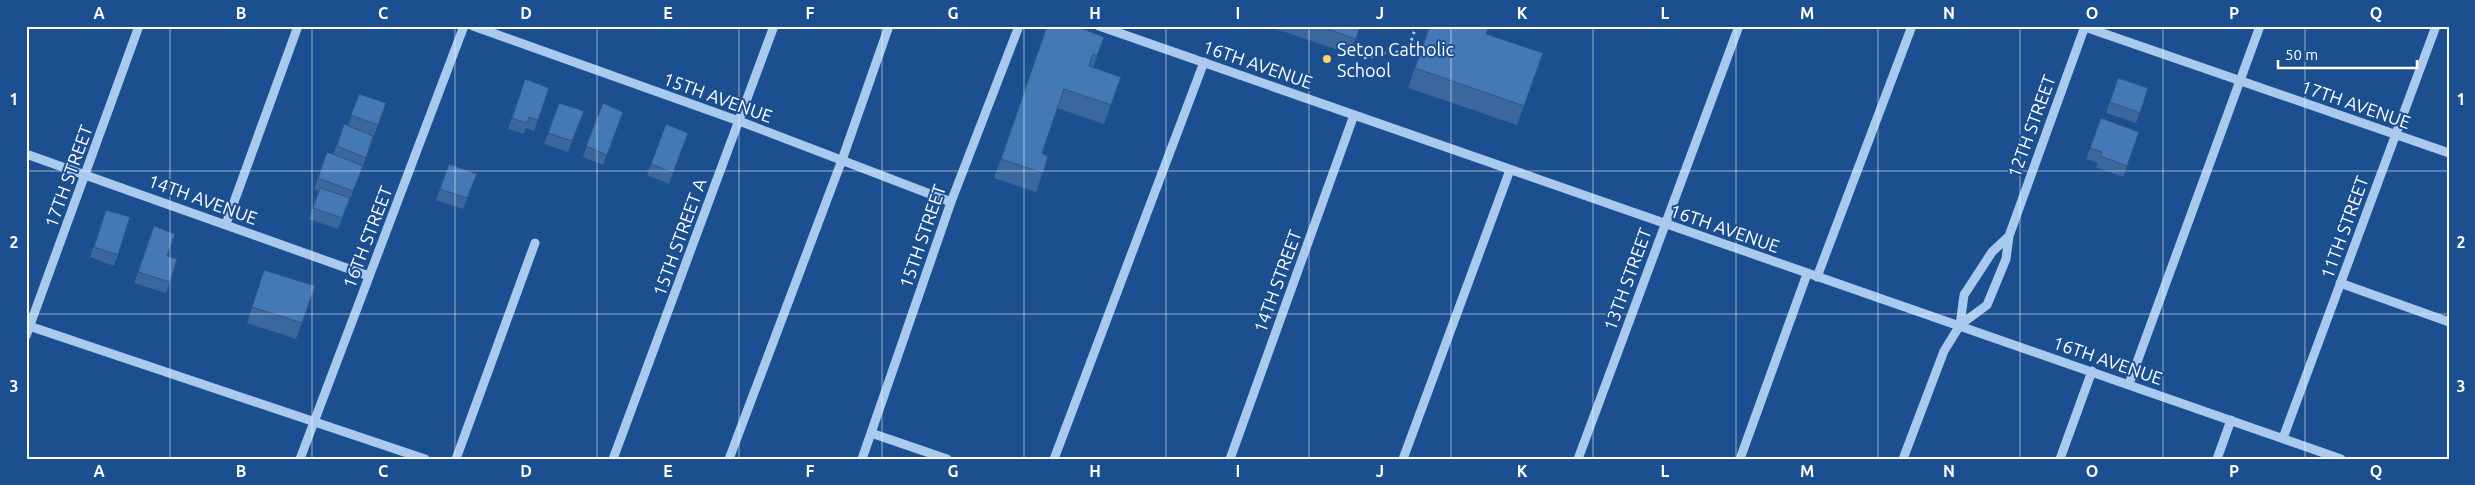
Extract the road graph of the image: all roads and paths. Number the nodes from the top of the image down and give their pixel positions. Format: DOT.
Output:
graph roads {
  1 [pos="139,26"];
  2 [pos="298,26"];
  3 [pos="464,26"];
  4 [pos="472,26"];
  5 [pos="774,26"];
  6 [pos="889,26"];
  7 [pos="1019,26"];
  8 [pos="1099,26"];
  9 [pos="1416,26"];
  10 [pos="1739,26"];
  11 [pos="1912,26"];
  12 [pos="2084,26"];
  13 [pos="2260,26"];
  14 [pos="2436,26"];
  15 [pos="1364,58"];
  16 [pos="1204,62"];
  17 [pos="2240,81"];
  18 [pos="1354,115"];
  19 [pos="739,121"];
  20 [pos="2395,134"];
  21 [pos="2449,153"];
  22 [pos="26,154"];
  23 [pos="842,160"];
  24 [pos="1510,170"];
  25 [pos="86,174"];
  26 [pos="951,202"];
  27 [pos="226,224"];
  28 [pos="1664,224"];
  29 [pos="2009,236"];
  30 [pos="535,243"];
  31 [pos="1807,274"];
  32 [pos="369,276"];
  33 [pos="1817,277"];
  34 [pos="2340,284"];
  35 [pos="2449,322"];
  36 [pos="28,325"];
  37 [pos="1960,325"];
  38 [pos="26,336"];
  39 [pos="2092,371"];
  40 [pos="2129,384"];
  41 [pos="2231,420"];
  42 [pos="314,423"];
  43 [pos="871,433"];
  44 [pos="2283,438"];
  45 [pos="300,459"];
  46 [pos="425,459"];
  47 [pos="456,459"];
  48 [pos="613,459"];
  49 [pos="729,459"];
  50 [pos="862,459"];
  51 [pos="947,459"];
  52 [pos="1054,459"];
  53 [pos="1230,459"];
  54 [pos="1404,459"];
  55 [pos="1578,459"];
  56 [pos="1740,459"];
  57 [pos="1903,459"];
  58 [pos="2060,459"];
  59 [pos="2217,459"];
  60 [pos="2341,459"];
  1 -- 25 [label="street, 17TH STREET"];
  2 -- 27 [label="street"];
  3 -- 32 [label="street, 16TH STREET"];
  4 -- 19 [label="street, 15TH AVENUE"];
  5 -- 19 [label="street, 15TH STREET A"];
  6 -- 23 [label="street"];
  7 -- 26 [label="street, 15TH STREET"];
  8 -- 16 [label="street, 16TH AVENUE"];
  9 -- 15 [label="path"];
  10 -- 28 [label="street, 13TH STREET"];
  11 -- 33 [label="street"];
  12 -- 17 [label="street, 17TH AVENUE"];
  12 -- 29 [label="street, 12TH STREET"];
  13 -- 17 [label="street"];
  14 -- 20 [label="street, 11TH STREET"];
  16 -- 18 [label="street, 16TH AVENUE"];
  16 -- 52 [label="street"];
  17 -- 20 [label="street, 17TH AVENUE"];
  17 -- 40 [label="street"];
  18 -- 24 [label="street, 16TH AVENUE"];
  18 -- 53 [label="street, 14TH STREET"];
  19 -- 23 [label="street, 15TH AVENUE"];
  19 -- 48 [label="street, 15TH STREET A"];
  20 -- 21 [label="street, 17TH AVENUE"];
  20 -- 34 [label="street, 11TH STREET"];
  22 -- 25 [label="street, 14TH AVENUE"];
  23 -- 26 [label="street, 15TH AVENUE"];
  23 -- 49 [label="street"];
  24 -- 28 [label="street, 16TH AVENUE"];
  24 -- 54 [label="street"];
  25 -- 27 [label="street, 14TH AVENUE"];
  25 -- 36 [label="street, 17TH STREET"];
  26 -- 43 [label="street, 15TH STREET"];
  27 -- 32 [label="street, 14TH AVENUE"];
  28 -- 31 [label="street, 16TH AVENUE"];
  28 -- 55 [label="street, 13TH STREET"];
  29 -- 37 [label="street, 12TH STREET"];
  29 -- 37 [label="street, 12TH STREET"];
  30 -- 47 [label="street"];
  31 -- 33 [label="street, 16TH AVENUE"];
  31 -- 56 [label="street"];
  32 -- 42 [label="street, 16TH STREET"];
  33 -- 37 [label="street, 16TH AVENUE"];
  34 -- 35 [label="street"];
  34 -- 44 [label="street, 11TH STREET"];
  36 -- 38 [label="street, 17TH STREET"];
  36 -- 42 [label="street"];
  37 -- 39 [label="street, 16TH AVENUE"];
  37 -- 57 [label="street, 12TH STREET"];
  39 -- 40 [label="street, 16TH AVENUE"];
  39 -- 58 [label="street"];
  40 -- 41 [label="street, 16TH AVENUE"];
  41 -- 44 [label="street, 16TH AVENUE"];
  41 -- 59 [label="street"];
  42 -- 45 [label="street, 16TH STREET"];
  42 -- 46 [label="street"];
  43 -- 50 [label="street, 15TH STREET"];
  43 -- 51 [label="street"];
  44 -- 60 [label="street, 16TH AVENUE"];
}
